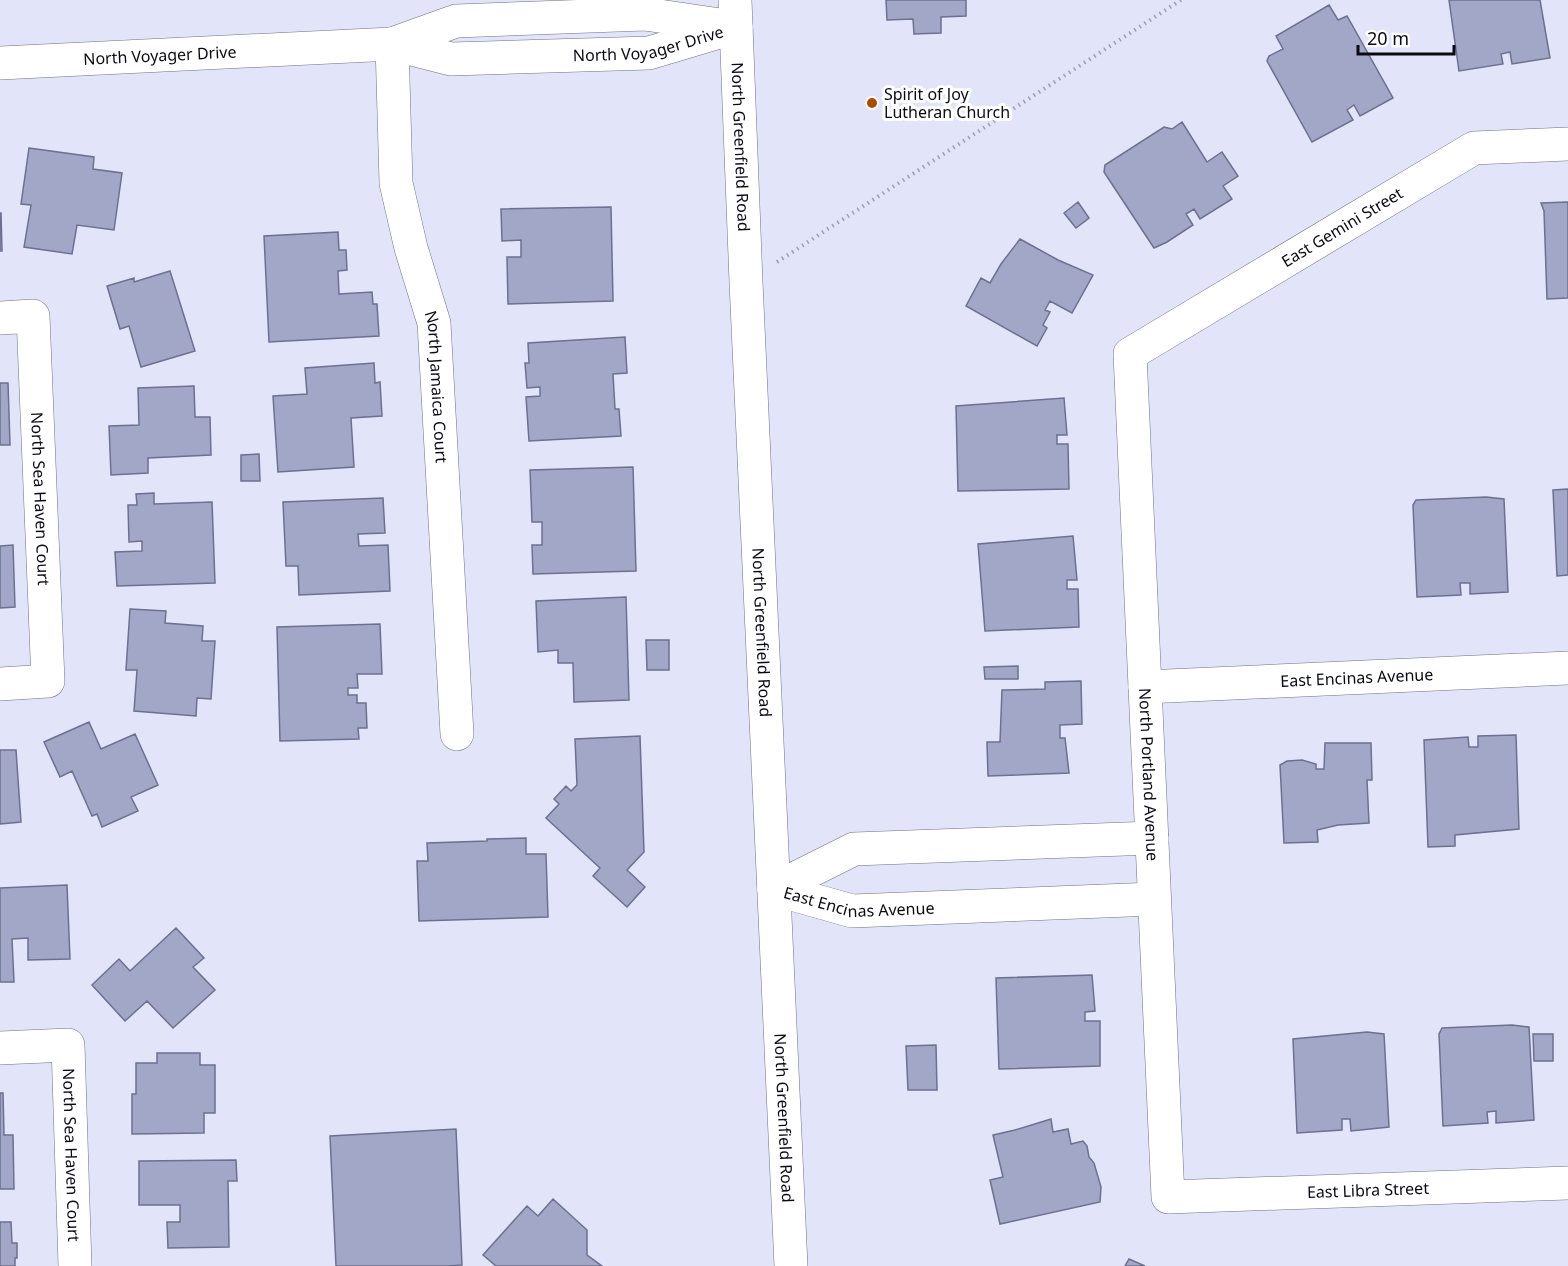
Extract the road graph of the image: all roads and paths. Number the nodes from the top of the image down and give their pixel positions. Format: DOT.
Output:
graph roads {
  1 [pos="1181,0"];
  2 [pos="736,13"];
  3 [pos="392,44"];
  4 [pos="0,63"];
  5 [pos="1568,144"];
  6 [pos="746,282"];
  7 [pos="0,318"];
  8 [pos="1130,354"];
  9 [pos="1568,668"];
  10 [pos="0,684"];
  11 [pos="1145,687"];
  12 [pos="457,734"];
  13 [pos="1152,838"];
  14 [pos="774,889"];
  15 [pos="1154,899"];
  16 [pos="0,1047"];
  17 [pos="1568,1182"];
  18 [pos="1168,1197"];
  19 [pos="75,1266"];
  20 [pos="791,1266"];
  1 -- 6 [label="path"];
  2 -- 3 [label="street, North Voyager Drive"];
  2 -- 6 [label="street, North Greenfield Road"];
  3 -- 4 [label="street, North Voyager Drive"];
  3 -- 12 [label="street, North Jamaica Court"];
  5 -- 8 [label="street, East Gemini Street"];
  6 -- 14 [label="street, North Greenfield Road"];
  7 -- 10 [label="street, North Sea Haven Court"];
  8 -- 11 [label="street, North Portland Avenue"];
  9 -- 11 [label="street, East Encinas Avenue"];
  11 -- 13 [label="street, North Portland Avenue"];
  13 -- 14 [label="street, East Encinas Avenue"];
  13 -- 15 [label="street, North Portland Avenue"];
  14 -- 15 [label="street, East Encinas Avenue"];
  14 -- 20 [label="street, North Greenfield Road"];
  15 -- 18 [label="street, North Portland Avenue"];
  16 -- 19 [label="street, North Sea Haven Court"];
  17 -- 18 [label="street, East Libra Street"];
}
